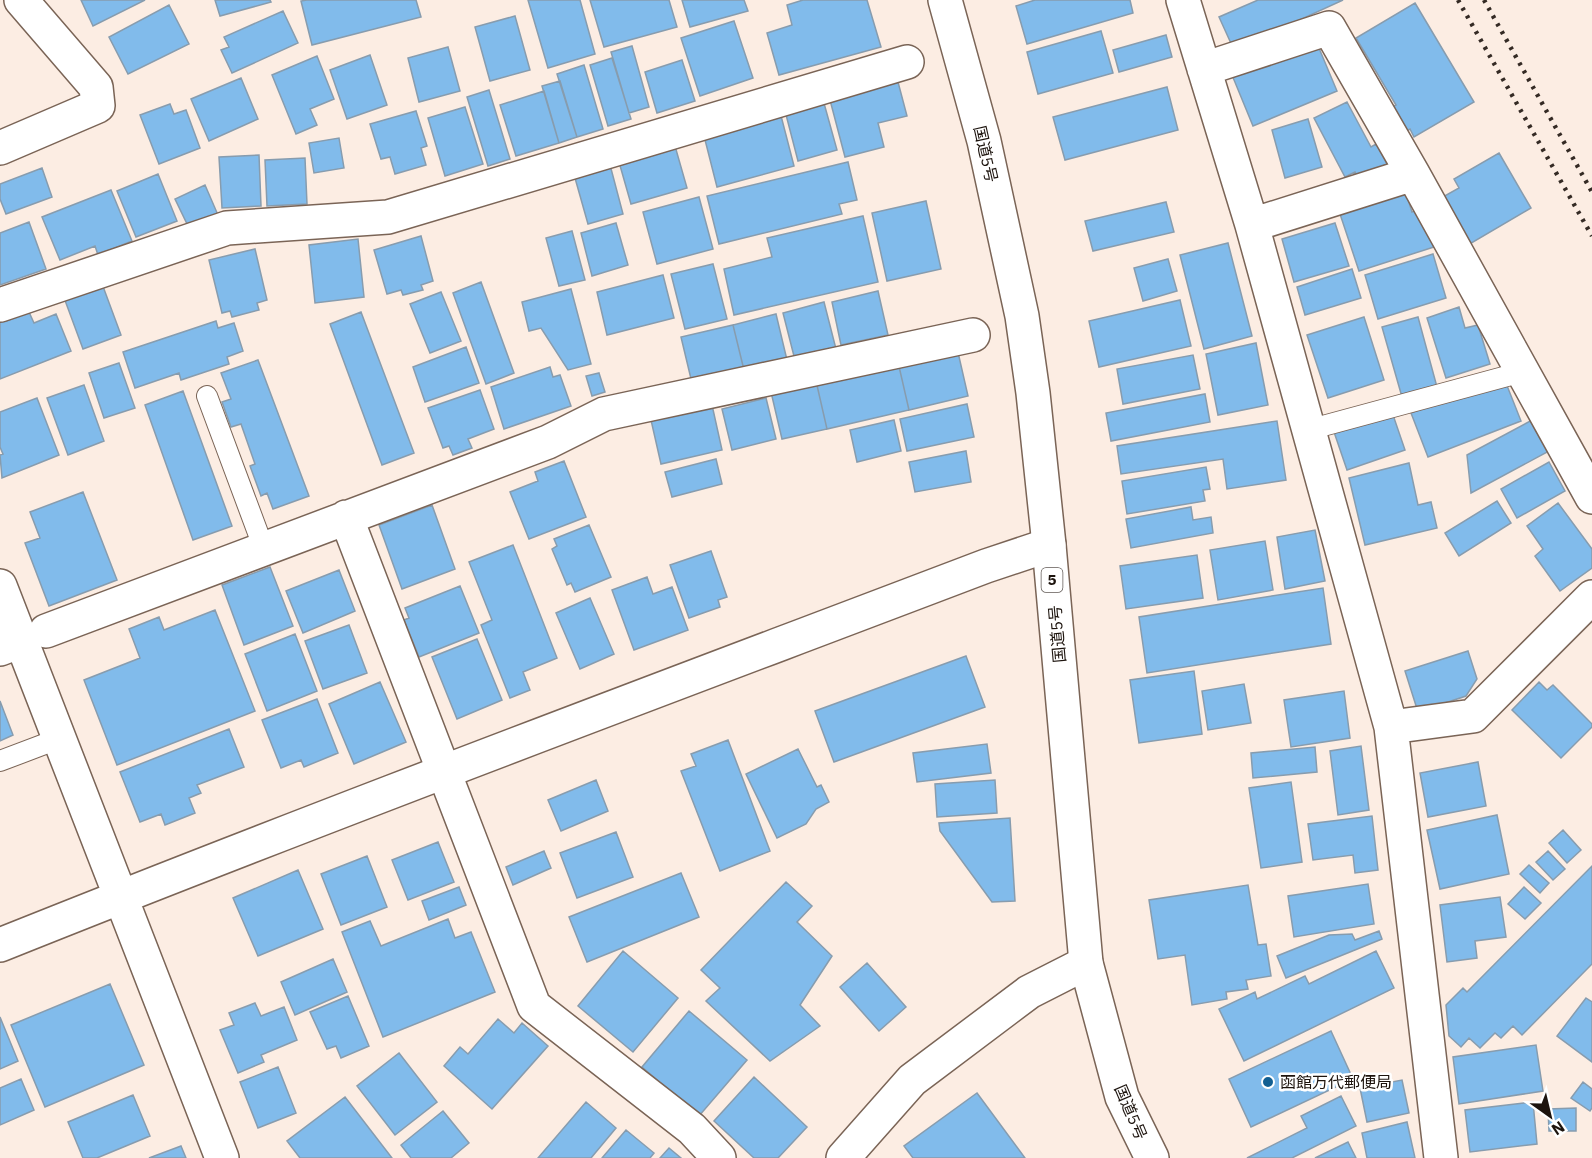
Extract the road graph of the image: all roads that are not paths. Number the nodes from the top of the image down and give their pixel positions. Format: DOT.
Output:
graph roads {
  1 [pos="21,0"];
  2 [pos="945,0"];
  3 [pos="1183,0"];
  4 [pos="907,62"];
  5 [pos="1204,69"];
  6 [pos="0,148"];
  7 [pos="1413,174"];
  8 [pos="1252,225"];
  9 [pos="0,305"];
  10 [pos="973,335"];
  11 [pos="1522,372"];
  12 [pos="207,396"];
  13 [pos="1308,430"];
  14 [pos="1592,497"];
  15 [pos="346,517"];
  16 [pos="1049,544"];
  17 [pos="264,549"];
  18 [pos="0,586"];
  19 [pos="1592,597"];
  20 [pos="22,640"];
  21 [pos="1391,727"];
  22 [pos="58,739"];
  23 [pos="0,761"];
  24 [pos="445,771"];
  25 [pos="120,896"];
  26 [pos="0,945"];
  27 [pos="1086,963"];
  28 [pos="222,1158"];
  29 [pos="719,1158"];
  30 [pos="843,1158"];
  31 [pos="1152,1158"];
  32 [pos="1441,1158"];
  1 -- 6 [label="main road"];
  2 -- 16 [label="main road, 国道5号 / 5"];
  3 -- 5 [label="main road"];
  4 -- 9 [label="main road"];
  5 -- 7 [label="main road"];
  5 -- 8 [label="main road"];
  7 -- 8 [label="main road"];
  7 -- 11 [label="main road"];
  8 -- 13 [label="main road"];
  10 -- 15 [label="main road"];
  11 -- 13 [label="lane"];
  11 -- 14 [label="main road"];
  12 -- 17 [label="lane"];
  13 -- 21 [label="main road"];
  15 -- 17 [label="main road"];
  15 -- 24 [label="main road"];
  16 -- 24 [label="main road"];
  16 -- 27 [label="main road, 国道5号 / 5"];
  17 -- 20 [label="main road"];
  18 -- 20 [label="main road"];
  19 -- 21 [label="main road"];
  20 -- 22 [label="main road"];
  21 -- 32 [label="main road"];
  22 -- 23 [label="lane"];
  22 -- 25 [label="main road"];
  24 -- 25 [label="main road"];
  24 -- 29 [label="main road"];
  25 -- 26 [label="main road"];
  25 -- 28 [label="main road"];
  27 -- 30 [label="main road"];
  27 -- 31 [label="main road, 国道5号 / 5"];
}
